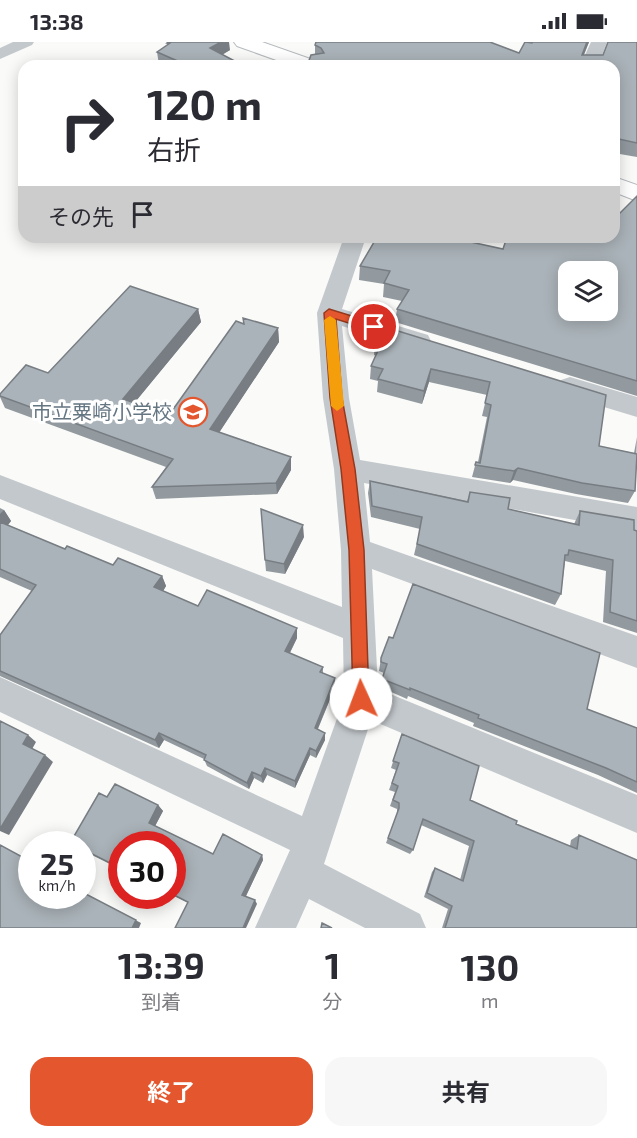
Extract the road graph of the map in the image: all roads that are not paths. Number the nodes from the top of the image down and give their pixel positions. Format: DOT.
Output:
graph roads {
  1 [pos="26,42"];
  2 [pos="244,42"];
  3 [pos="599,42"];
  4 [pos="0,54"];
  5 [pos="293,60"];
  6 [pos="593,60"];
  7 [pos="620,187"];
  8 [pos="637,194"];
  9 [pos="353,243"];
  10 [pos="329,313"];
  11 [pos="440,347"];
  12 [pos="550,381"];
  13 [pos="637,407"];
  14 [pos="348,469"];
  15 [pos="0,487"];
  16 [pos="637,519"];
  17 [pos="356,550"];
  18 [pos="359,629"];
  19 [pos="637,652"];
  20 [pos="0,694"];
  21 [pos="361,699"];
  22 [pos="637,814"];
  23 [pos="307,857"];
  24 [pos="275,928"];
  25 [pos="406,928"];
  1 -- 4 [label="street"];
  2 -- 5 [label="main road"];
  3 -- 6 [label="street"];
  7 -- 8 [label="main road"];
  9 -- 10 [label="street"];
  10 -- 11 [label="street"];
  10 -- 14 [label="street"];
  12 -- 13 [label="street"];
  14 -- 16 [label="street"];
  14 -- 17 [label="street"];
  15 -- 18 [label="street"];
  17 -- 18 [label="street"];
  17 -- 19 [label="street"];
  18 -- 21 [label="street"];
  20 -- 23 [label="street"];
  21 -- 22 [label="street"];
  21 -- 23 [label="street"];
  23 -- 24 [label="street"];
  23 -- 25 [label="street"];
}
